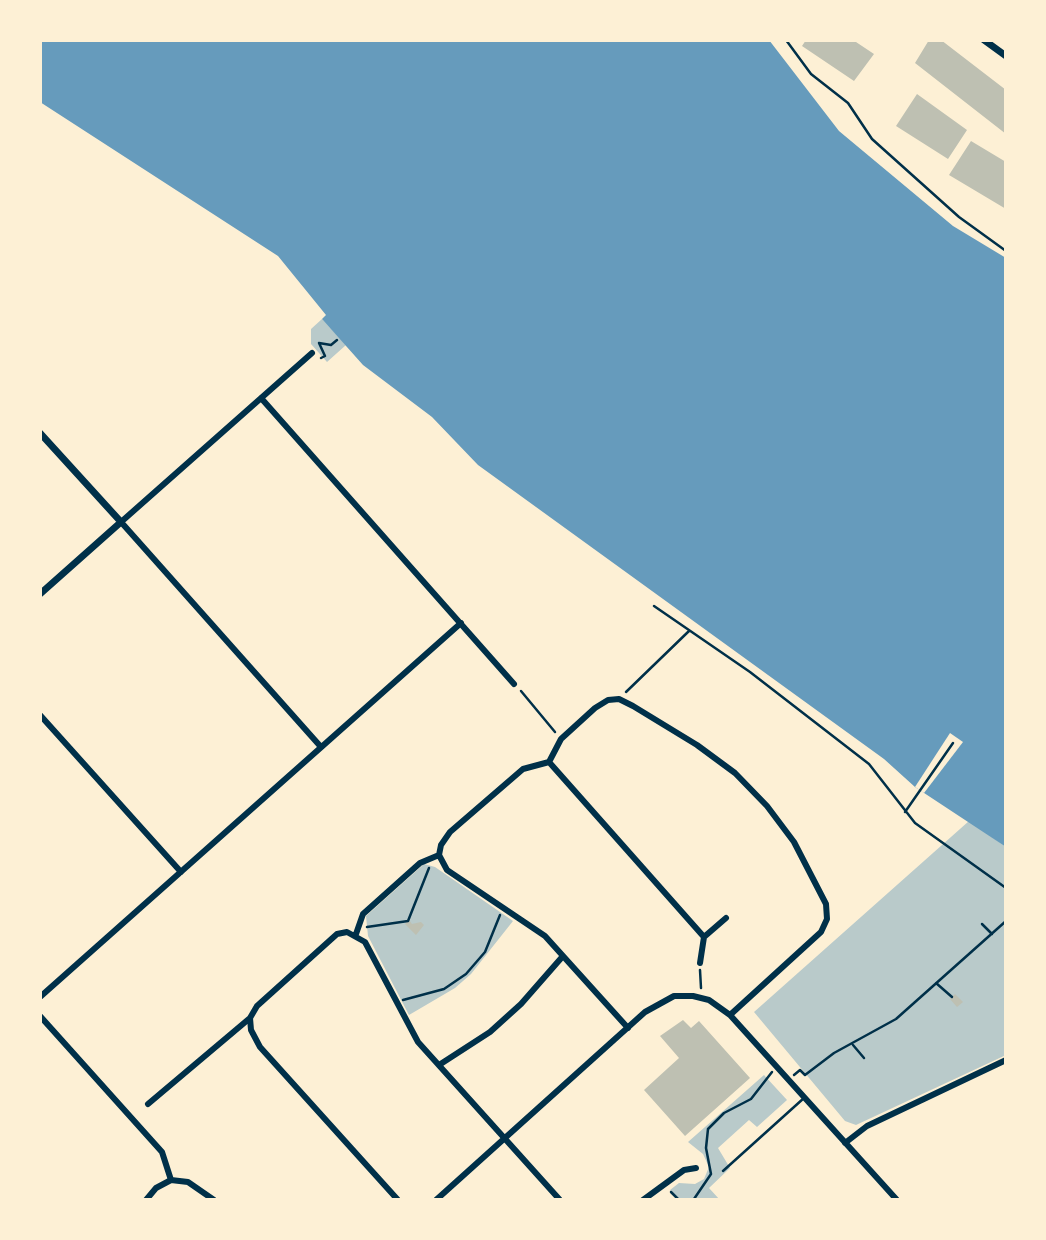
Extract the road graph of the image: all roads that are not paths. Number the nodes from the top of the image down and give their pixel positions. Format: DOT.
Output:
graph roads {
  1 [pos="984,40"];
  2 [pos="1006,57"];
  3 [pos="312,353"];
  4 [pos="261,398"];
  5 [pos="40,433"];
  6 [pos="121,522"];
  7 [pos="40,594"];
  8 [pos="461,623"];
  9 [pos="514,684"];
  10 [pos="40,715"];
  11 [pos="321,747"];
  12 [pos="549,762"];
  13 [pos="439,855"];
  14 [pos="181,872"];
  15 [pos="726,918"];
  16 [pos="356,931"];
  17 [pos="704,937"];
  18 [pos="563,956"];
  19 [pos="700,963"];
  20 [pos="41,995"];
  21 [pos="730,1015"];
  22 [pos="40,1016"];
  23 [pos="250,1018"];
  24 [pos="628,1028"];
  25 [pos="1006,1060"];
  26 [pos="439,1065"];
  27 [pos="804,1097"];
  28 [pos="148,1104"];
  29 [pos="505,1139"];
  30 [pos="845,1143"];
  31 [pos="696,1168"];
  32 [pos="723,1171"];
  33 [pos="171,1180"];
  34 [pos="146,1200"];
  35 [pos="214,1200"];
  36 [pos="398,1200"];
  37 [pos="436,1200"];
  38 [pos="560,1200"];
  39 [pos="643,1200"];
  40 [pos="897,1200"];
  1 -- 2 [label="street"];
  3 -- 4 [label="street"];
  4 -- 6 [label="street"];
  4 -- 8 [label="street"];
  5 -- 6 [label="street"];
  6 -- 7 [label="street"];
  6 -- 11 [label="street"];
  8 -- 9 [label="street"];
  8 -- 11 [label="street"];
  10 -- 14 [label="street"];
  11 -- 14 [label="street"];
  12 -- 13 [label="street"];
  12 -- 17 [label="street"];
  12 -- 21 [label="street"];
  13 -- 16 [label="street"];
  13 -- 18 [label="street"];
  14 -- 20 [label="street"];
  15 -- 17 [label="street"];
  16 -- 23 [label="street"];
  16 -- 26 [label="street"];
  17 -- 19 [label="street"];
  18 -- 24 [label="street"];
  18 -- 26 [label="street"];
  21 -- 24 [label="street"];
  21 -- 27 [label="street"];
  22 -- 33 [label="street"];
  23 -- 28 [label="street"];
  23 -- 36 [label="street"];
  24 -- 29 [label="street"];
  25 -- 30 [label="street"];
  26 -- 29 [label="street"];
  27 -- 30 [label="street"];
  27 -- 32 [label="lane"];
  29 -- 37 [label="street"];
  29 -- 38 [label="street"];
  30 -- 40 [label="street"];
  31 -- 39 [label="street"];
  33 -- 34 [label="street"];
  33 -- 35 [label="street"];
}
